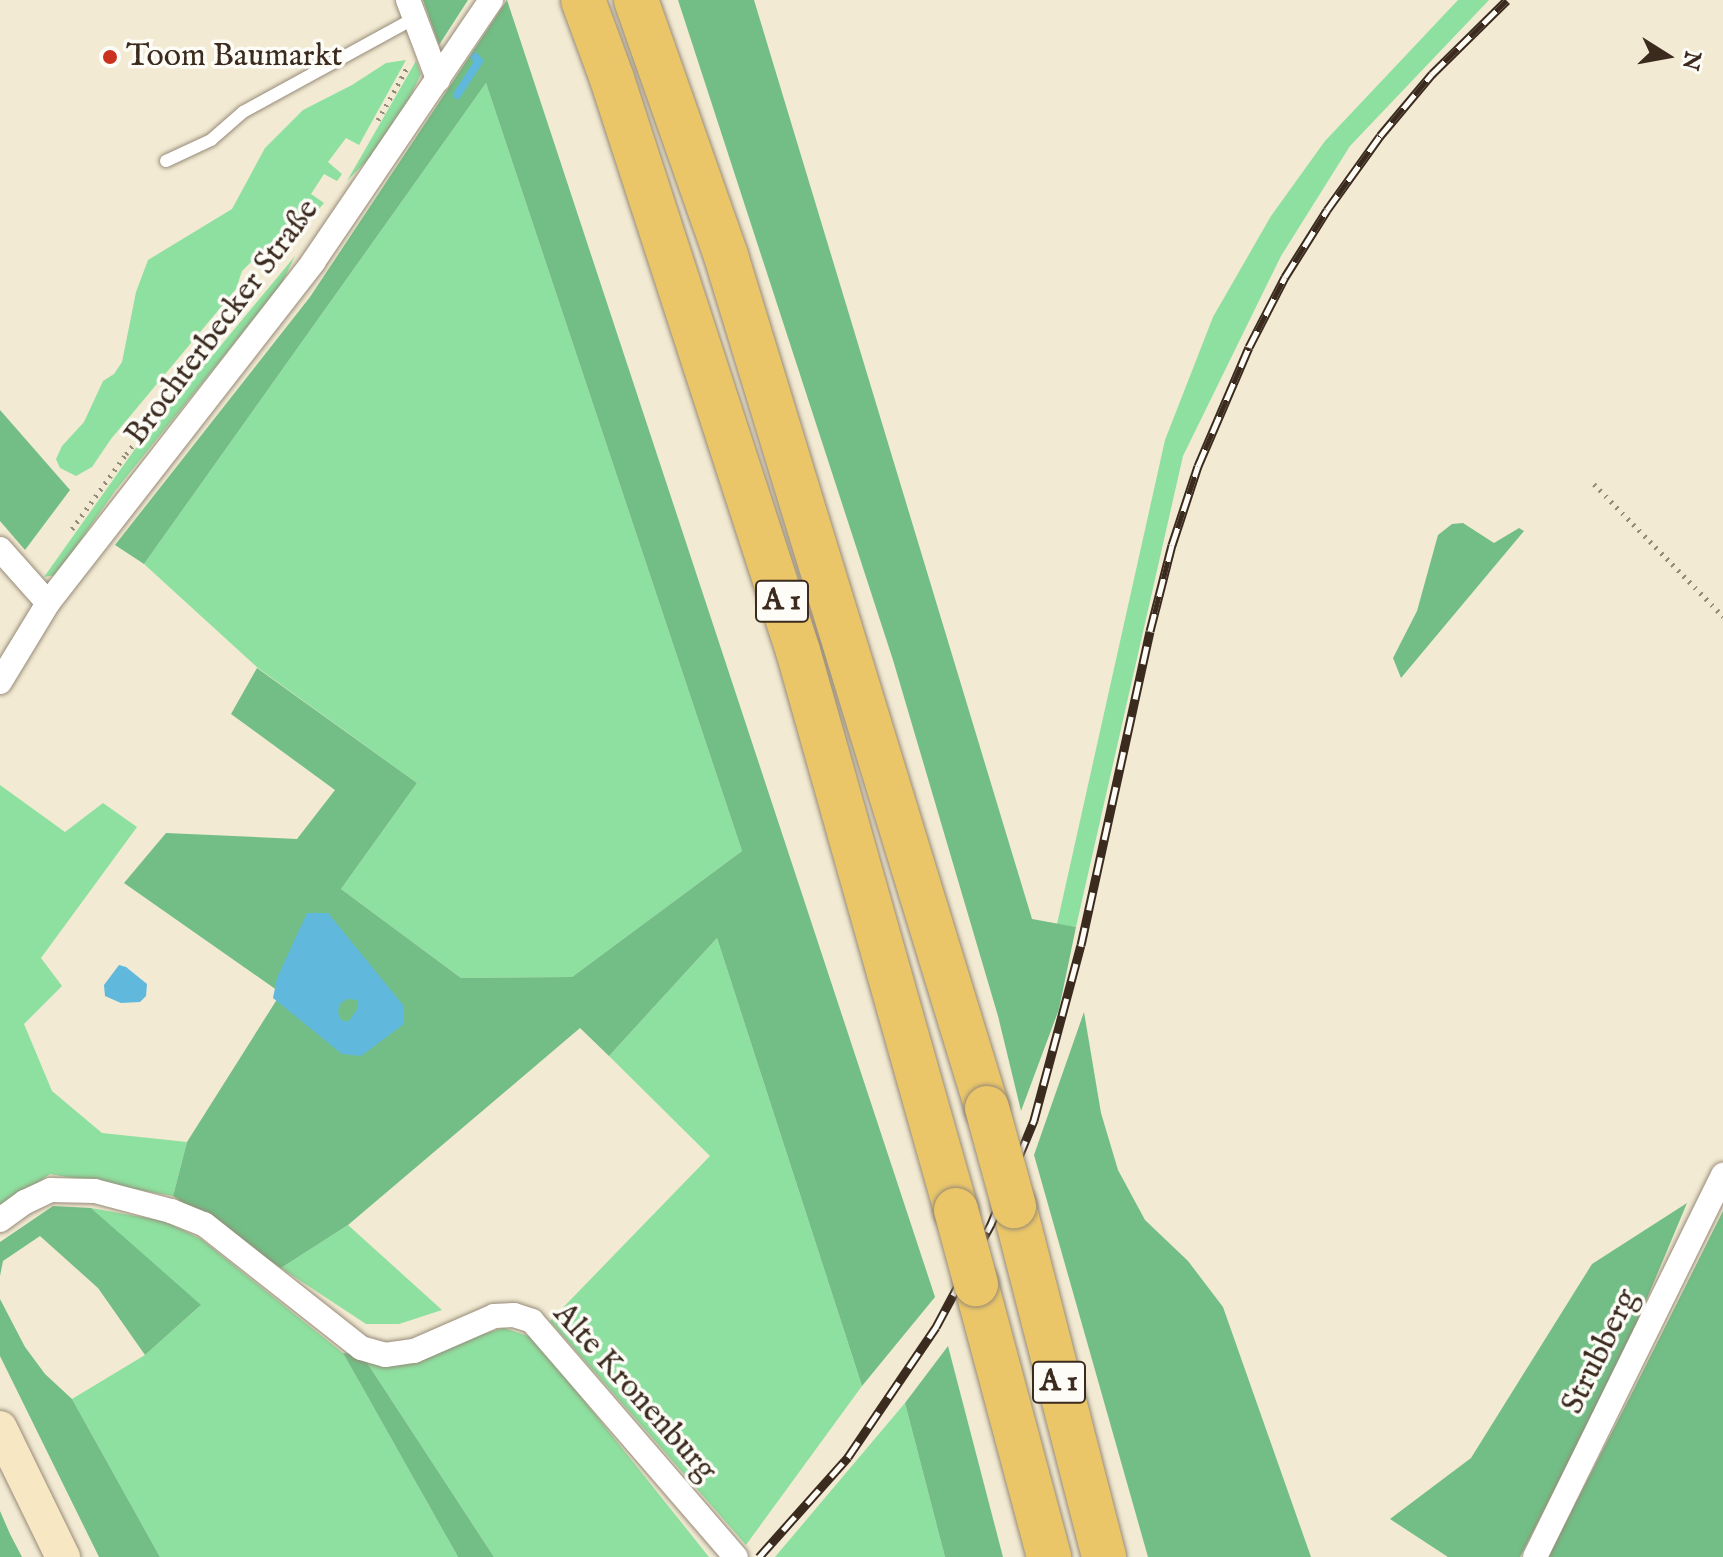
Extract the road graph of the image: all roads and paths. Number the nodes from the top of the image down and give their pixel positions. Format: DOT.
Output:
graph roads {
  1 [pos="491,0"];
  2 [pos="583,0"];
  3 [pos="636,0"];
  4 [pos="415,19"];
  5 [pos="438,79"];
  6 [pos="377,121"];
  7 [pos="166,161"];
  8 [pos="233,322"];
  9 [pos="1594,484"];
  10 [pos="66,537"];
  11 [pos="0,549"];
  12 [pos="48,603"];
  13 [pos="1723,616"];
  14 [pos="0,682"];
  15 [pos="1723,1175"];
  16 [pos="0,1220"];
  17 [pos="0,1428"];
  18 [pos="63,1557"];
  19 [pos="736,1557"];
  20 [pos="1049,1557"];
  21 [pos="1104,1557"];
  22 [pos="1535,1557"];
  1 -- 5 [label="street, Brochterbecker Straße"];
  2 -- 20 [label="highway, A 1, bridge"];
  3 -- 21 [label="highway, A 1, bridge"];
  4 -- 5 [label="street"];
  4 -- 6 [label="path"];
  4 -- 7 [label="lane"];
  5 -- 12 [label="street, Brochterbecker Straße"];
  8 -- 10 [label="path"];
  9 -- 13 [label="path"];
  11 -- 12 [label="street"];
  12 -- 14 [label="street, Brochterbecker Straße"];
  15 -- 22 [label="street, Strubberg"];
  16 -- 19 [label="street, Alte Kronenburg"];
  17 -- 18 [label="main road"];
}
